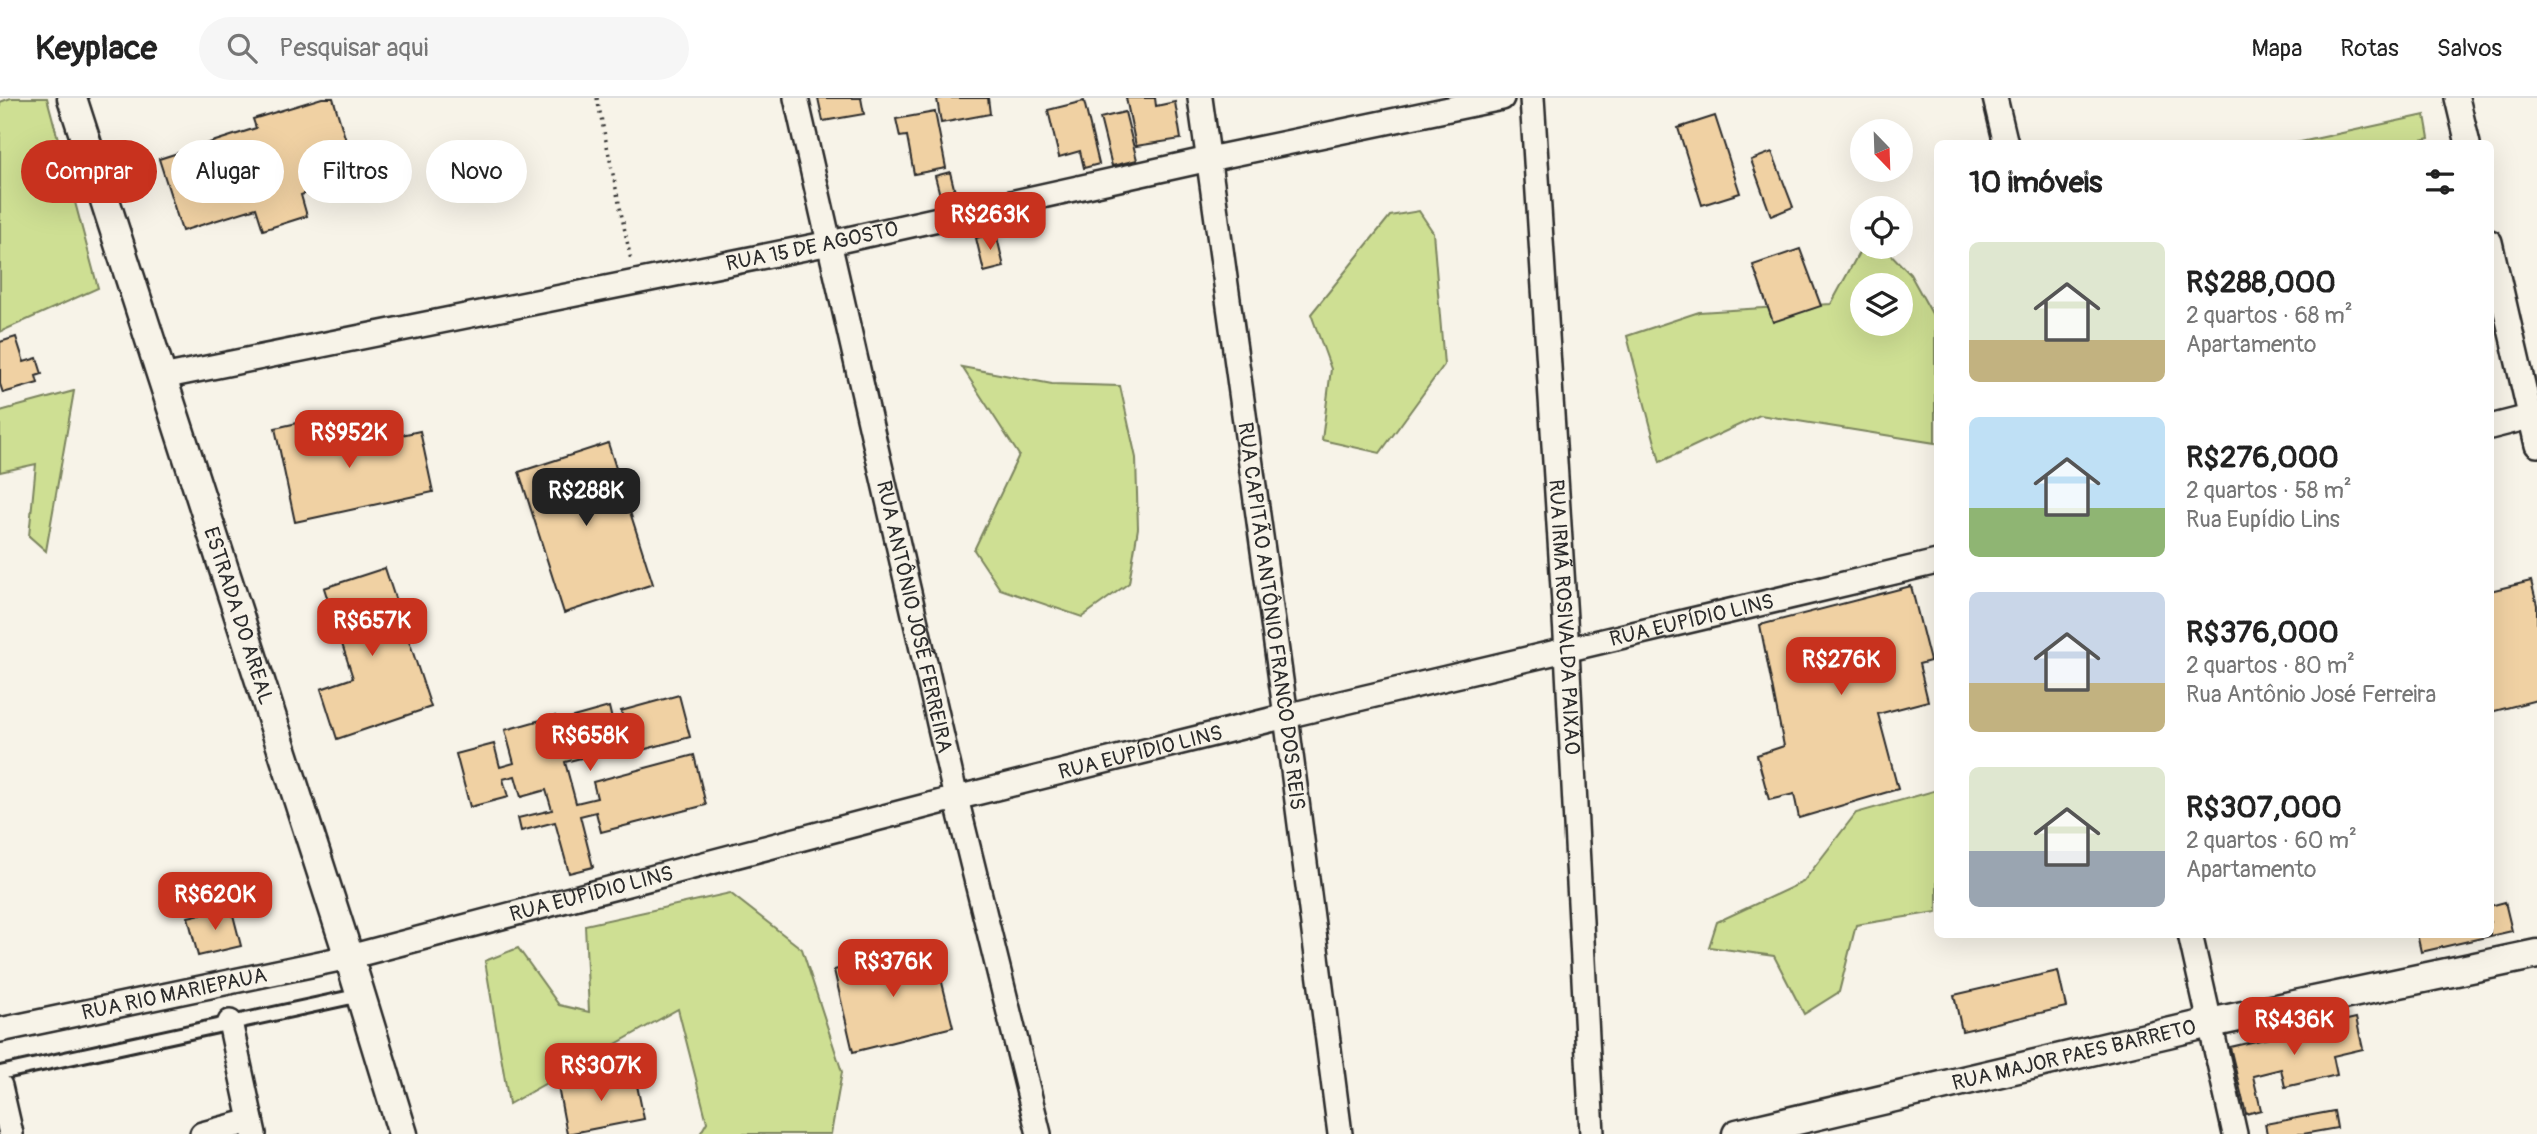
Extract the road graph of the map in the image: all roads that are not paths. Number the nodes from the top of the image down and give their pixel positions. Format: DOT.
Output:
graph roads {
  1 [pos="72,98"];
  2 [pos="796,98"];
  3 [pos="1200,98"];
  4 [pos="1502,98"];
  5 [pos="1532,98"];
  6 [pos="1995,98"];
  7 [pos="2457,98"];
  8 [pos="2005,140"];
  9 [pos="2467,140"];
  10 [pos="1209,159"];
  11 [pos="831,243"];
  12 [pos="2494,258"];
  13 [pos="162,377"];
  14 [pos="2534,416"];
  15 [pos="2494,426"];
  16 [pos="2537,445"];
  17 [pos="1934,563"];
  18 [pos="1567,651"];
  19 [pos="1286,716"];
  20 [pos="956,798"];
  21 [pos="2191,938"];
  22 [pos="2537,954"];
  23 [pos="349,957"];
  24 [pos="361,996"];
  25 [pos="230,1022"];
  26 [pos="2210,1023"];
  27 [pos="0,1030"];
  28 [pos="0,1073"];
  29 [pos="0,1086"];
  30 [pos="253,1128"];
  31 [pos="11,1134"];
  32 [pos="202,1134"];
  33 [pos="403,1134"];
  34 [pos="1039,1134"];
  35 [pos="1340,1134"];
  36 [pos="1592,1134"];
  37 [pos="1737,1134"];
  38 [pos="2235,1134"];
  1 -- 13 [label="street, ESTRADA DO AREAL"];
  2 -- 11 [label="street, RUA ANTÔNIO JOSÉ FERREIRA"];
  3 -- 10 [label="street, RUA CAPITÃO ANTÔNIO FRANCO DOS REIS"];
  4 -- 10 [label="street, RUA 15 DE AGOSTO"];
  5 -- 18 [label="street, RUA IRMÃ ROSIVALDA PAIXÃO"];
  6 -- 8 [label="street"];
  7 -- 9 [label="street"];
  10 -- 11 [label="street, RUA 15 DE AGOSTO"];
  10 -- 19 [label="street, RUA CAPITÃO ANTÔNIO FRANCO DOS REIS"];
  11 -- 13 [label="street, RUA 15 DE AGOSTO"];
  11 -- 20 [label="street, RUA ANTÔNIO JOSÉ FERREIRA"];
  12 -- 14 [label="street"];
  13 -- 23 [label="street, ESTRADA DO AREAL"];
  14 -- 15 [label="street"];
  14 -- 16 [label="street"];
  17 -- 18 [label="street, RUA EUPÍDIO LINS"];
  18 -- 19 [label="street, RUA EUPÍDIO LINS"];
  18 -- 36 [label="street, RUA IRMÃ ROSIVALDA PAIXÃO"];
  19 -- 20 [label="street, RUA EUPÍDIO LINS"];
  19 -- 35 [label="street, RUA CAPITÃO ANTÔNIO FRANCO DOS REIS"];
  20 -- 23 [label="street, RUA EUPÍDIO LINS"];
  20 -- 34 [label="street, RUA ANTÔNIO JOSÉ FERREIRA"];
  21 -- 26 [label="street"];
  22 -- 26 [label="street, RUA MAJOR PAES BARRETO"];
  23 -- 24 [label="street, ESTRADA DO AREAL"];
  23 -- 27 [label="street, RUA RIO MARIEPAUA"];
  24 -- 25 [label="lane"];
  24 -- 33 [label="street, ESTRADA DO AREAL"];
  25 -- 28 [label="lane"];
  25 -- 30 [label="street"];
  26 -- 37 [label="street, RUA MAJOR PAES BARRETO"];
  26 -- 38 [label="street"];
  29 -- 31 [label="street"];
  30 -- 32 [label="street"];
}
